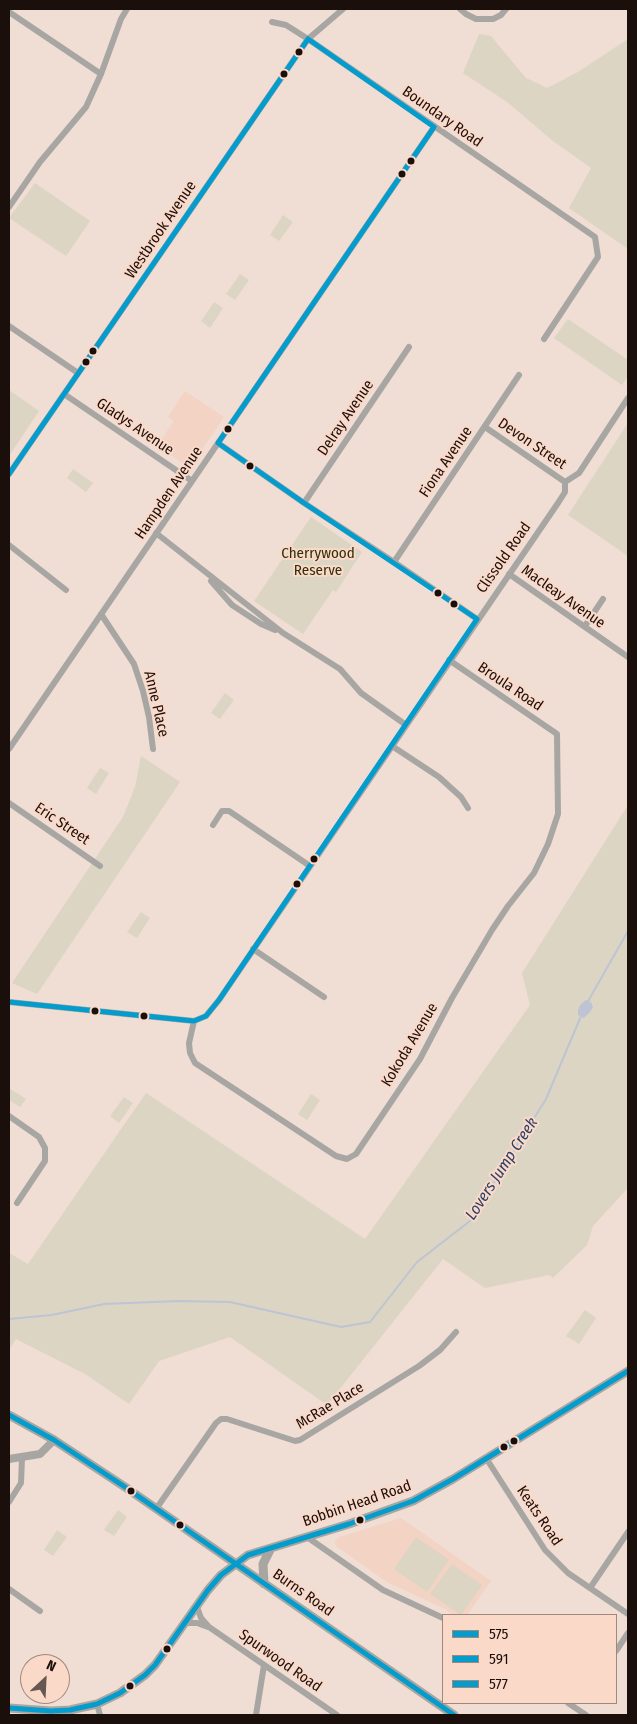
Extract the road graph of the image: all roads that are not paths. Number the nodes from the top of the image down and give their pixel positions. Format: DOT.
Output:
graph roads {
  1 [pos="127,9"];
  2 [pos="343,9"];
  3 [pos="460,9"];
  4 [pos="506,9"];
  5 [pos="9,12"];
  6 [pos="272,22"];
  7 [pos="308,39"];
  8 [pos="101,74"];
  9 [pos="434,126"];
  10 [pos="9,207"];
  11 [pos="9,326"];
  12 [pos="544,339"];
  13 [pos="408,347"];
  14 [pos="78,373"];
  15 [pos="519,375"];
  16 [pos="64,394"];
  17 [pos="628,398"];
  18 [pos="485,428"];
  19 [pos="218,444"];
  20 [pos="9,474"];
  21 [pos="192,481"];
  22 [pos="565,482"];
  23 [pos="304,503"];
  24 [pos="156,533"];
  25 [pos="9,545"];
  26 [pos="394,562"];
  27 [pos="509,574"];
  28 [pos="66,590"];
  29 [pos="602,599"];
  30 [pos="101,614"];
  31 [pos="477,620"];
  32 [pos="585,626"];
  33 [pos="628,657"];
  34 [pos="449,660"];
  35 [pos="406,725"];
  36 [pos="557,734"];
  37 [pos="392,746"];
  38 [pos="9,749"];
  39 [pos="153,749"];
  40 [pos="9,804"];
  41 [pos="468,808"];
  42 [pos="212,825"];
  43 [pos="100,866"];
  44 [pos="310,866"];
  45 [pos="253,949"];
  46 [pos="324,998"];
  47 [pos="9,1002"];
  48 [pos="194,1021"];
  49 [pos="9,1116"];
  50 [pos="17,1204"];
  51 [pos="456,1332"];
  52 [pos="628,1371"];
  53 [pos="9,1415"];
  54 [pos="54,1440"];
  55 [pos="22,1458"];
  56 [pos="486,1458"];
  57 [pos="9,1459"];
  58 [pos="9,1502"];
  59 [pos="156,1509"];
  60 [pos="628,1532"];
  61 [pos="307,1536"];
  62 [pos="271,1548"];
  63 [pos="235,1563"];
  64 [pos="264,1584"];
  65 [pos="590,1588"];
  66 [pos="9,1589"];
  67 [pos="197,1607"];
  68 [pos="40,1611"];
  69 [pos="628,1614"];
  70 [pos="442,1618"];
  71 [pos="185,1623"];
  72 [pos="209,1627"];
  73 [pos="628,1633"];
  74 [pos="617,1650"];
  75 [pos="264,1665"];
  76 [pos="97,1704"];
  77 [pos="578,1706"];
  78 [pos="9,1708"];
  79 [pos="100,1715"];
  80 [pos="256,1715"];
  81 [pos="337,1715"];
  82 [pos="454,1715"];
  83 [pos="586,1715"];
  1 -- 8 [label="street"];
  2 -- 7 [label="street, Westbrook Avenue"];
  3 -- 4 [label="street"];
  5 -- 8 [label="street"];
  6 -- 7 [label="street, Boundary Road"];
  7 -- 9 [label="street, Boundary Road"];
  7 -- 14 [label="street, Westbrook Avenue"];
  8 -- 10 [label="street"];
  9 -- 12 [label="street, Boundary Road"];
  9 -- 19 [label="street, Hampden Avenue"];
  11 -- 14 [label="street"];
  13 -- 23 [label="street, Delray Avenue"];
  14 -- 16 [label="street, Westbrook Avenue"];
  15 -- 18 [label="street, Fiona Avenue"];
  16 -- 20 [label="street, Westbrook Avenue"];
  16 -- 21 [label="street, Gladys Avenue"];
  17 -- 22 [label="street, Clissold Road"];
  18 -- 22 [label="street, Devon Street"];
  18 -- 26 [label="street, Fiona Avenue"];
  19 -- 21 [label="street, Hampden Avenue"];
  19 -- 23 [label="street"];
  21 -- 24 [label="street, Hampden Avenue"];
  22 -- 27 [label="street, Clissold Road"];
  23 -- 26 [label="street"];
  24 -- 30 [label="street, Hampden Avenue"];
  24 -- 35 [label="street"];
  25 -- 28 [label="street"];
  26 -- 31 [label="street"];
  27 -- 31 [label="street, Clissold Road"];
  27 -- 32 [label="street, Macleay Avenue"];
  29 -- 32 [label="street"];
  30 -- 38 [label="street, Hampden Avenue"];
  30 -- 39 [label="street, Anne Place"];
  31 -- 34 [label="street, Clissold Road"];
  32 -- 33 [label="street, Macleay Avenue"];
  34 -- 35 [label="street, Clissold Road"];
  34 -- 36 [label="street, Broula Road"];
  35 -- 37 [label="street, Clissold Road"];
  36 -- 48 [label="street, Kokoda Avenue"];
  37 -- 41 [label="street"];
  37 -- 44 [label="street, Clissold Road"];
  40 -- 43 [label="street, Eric Street"];
  42 -- 44 [label="street"];
  44 -- 45 [label="street, Clissold Road"];
  45 -- 46 [label="street"];
  45 -- 48 [label="street, Clissold Road"];
  47 -- 48 [label="street"];
  49 -- 50 [label="street"];
  51 -- 59 [label="street, McRae Place"];
  52 -- 56 [label="main road, Bobbin Head Road"];
  53 -- 54 [label="main road, Burns Road"];
  54 -- 55 [label="street"];
  54 -- 59 [label="main road, Burns Road"];
  55 -- 57 [label="street"];
  55 -- 58 [label="street"];
  56 -- 61 [label="main road, Bobbin Head Road"];
  56 -- 65 [label="street, Keats Road"];
  59 -- 63 [label="main road, Burns Road"];
  60 -- 65 [label="street"];
  61 -- 62 [label="main road, Bobbin Head Road"];
  61 -- 70 [label="street"];
  62 -- 63 [label="main road, Bobbin Head Road"];
  62 -- 64 [label="main road"];
  63 -- 64 [label="main road, Burns Road"];
  63 -- 67 [label="main road, Bobbin Head Road"];
  64 -- 82 [label="main road, Burns Road"];
  65 -- 69 [label="street, Keats Road"];
  66 -- 68 [label="street"];
  67 -- 71 [label="main road, Bobbin Head Road"];
  67 -- 72 [label="street, Spurwood Road"];
  71 -- 72 [label="street, Spurwood Road"];
  71 -- 76 [label="main road, Bobbin Head Road"];
  72 -- 75 [label="street, Spurwood Road"];
  73 -- 74 [label="street"];
  75 -- 80 [label="street"];
  75 -- 81 [label="street, Spurwood Road"];
  76 -- 78 [label="main road, Bobbin Head Road"];
  76 -- 79 [label="street"];
  77 -- 83 [label="street"];
}
